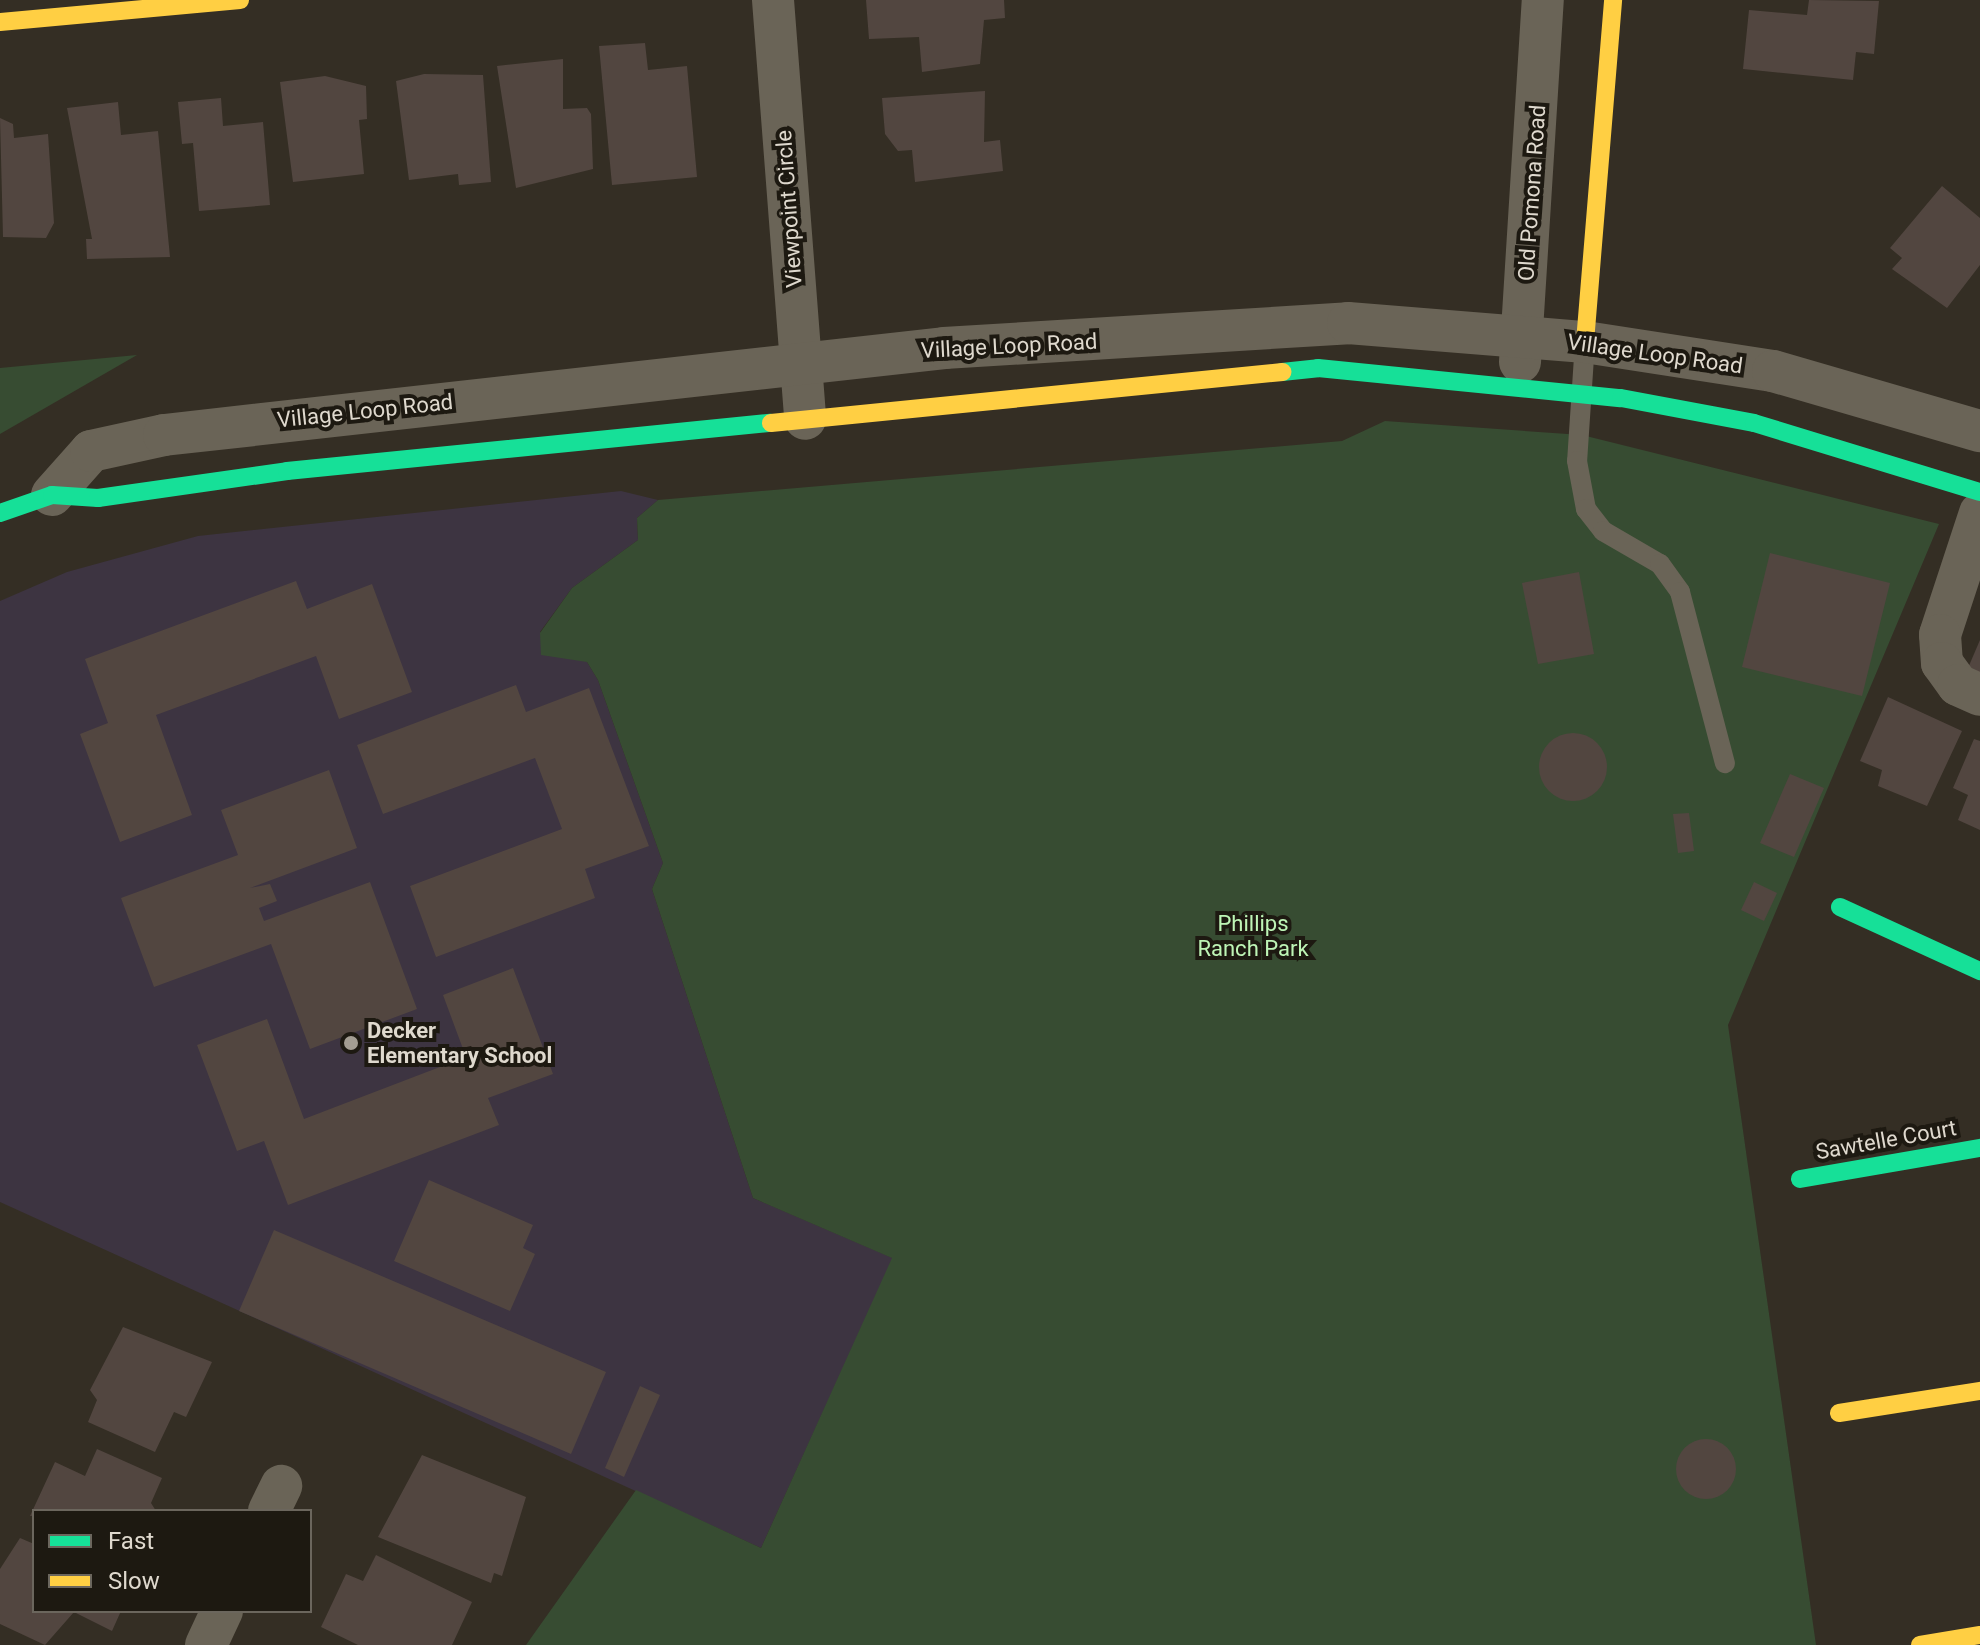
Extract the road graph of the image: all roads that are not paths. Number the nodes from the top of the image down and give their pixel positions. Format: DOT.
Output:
graph roads {
  1 [pos="240,0"];
  2 [pos="773,0"];
  3 [pos="1543,0"];
  4 [pos="1613,0"];
  5 [pos="75,7"];
  6 [pos="0,22"];
  7 [pos="1522,337"];
  8 [pos="1585,342"];
  9 [pos="801,364"];
  10 [pos="1518,385"];
  11 [pos="1581,392"];
  12 [pos="805,419"];
  13 [pos="1980,431"];
  14 [pos="1980,492"];
  15 [pos="52,495"];
  16 [pos="0,513"];
  17 [pos="1980,513"];
  18 [pos="1980,695"];
  19 [pos="1725,763"];
  20 [pos="1840,907"];
  21 [pos="1980,971"];
  22 [pos="1980,1148"];
  23 [pos="1800,1179"];
  24 [pos="1980,1391"];
  25 [pos="1839,1413"];
  26 [pos="221,1613"];
  27 [pos="1980,1635"];
  28 [pos="206,1645"];
  29 [pos="1920,1645"];
  1 -- 5 [label="street"];
  2 -- 9 [label="street, Viewpoint Circle"];
  3 -- 7 [label="street, Old Pomona Road"];
  4 -- 8 [label="street"];
  5 -- 6 [label="street"];
  7 -- 8 [label="street, Village Loop Road"];
  7 -- 9 [label="street, Village Loop Road"];
  7 -- 10 [label="street, Old Pomona Road"];
  8 -- 11 [label="lane"];
  8 -- 13 [label="street, Village Loop Road"];
  9 -- 12 [label="street, Viewpoint Circle"];
  9 -- 15 [label="street, Village Loop Road"];
  10 -- 11 [label="street, Village Loop Road"];
  10 -- 12 [label="street, Village Loop Road"];
  11 -- 14 [label="street, Village Loop Road"];
  11 -- 19 [label="lane"];
  12 -- 15 [label="street, Village Loop Road"];
  15 -- 16 [label="street, Village Loop Road"];
  17 -- 18 [label="street"];
  20 -- 21 [label="street"];
  22 -- 23 [label="street, Sawtelle Court"];
  24 -- 25 [label="street"];
  26 -- 28 [label="street"];
  27 -- 29 [label="street"];
}
